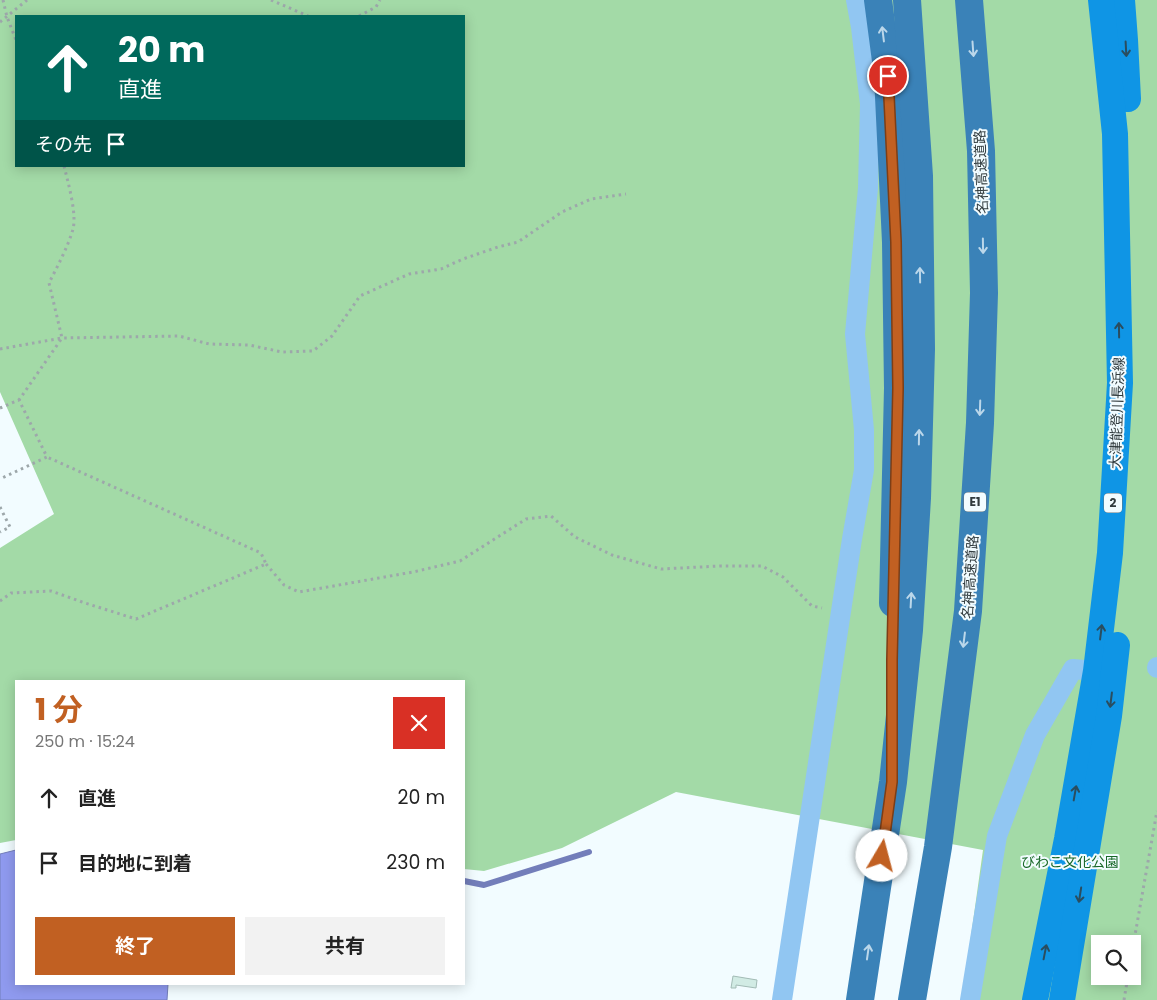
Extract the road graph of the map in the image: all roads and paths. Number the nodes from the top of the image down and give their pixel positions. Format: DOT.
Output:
graph roads {
  1 [pos="4,0"];
  2 [pos="27,0"];
  3 [pos="271,0"];
  4 [pos="380,0"];
  5 [pos="856,0"];
  6 [pos="878,0"];
  7 [pos="907,0"];
  8 [pos="969,0"];
  9 [pos="1101,0"];
  10 [pos="1122,0"];
  11 [pos="306,15"];
  12 [pos="361,15"];
  13 [pos="7,17"];
  14 [pos="0,22"];
  15 [pos="15,37"];
  16 [pos="64,167"];
  17 [pos="626,194"];
  18 [pos="62,338"];
  19 [pos="0,349"];
  20 [pos="18,400"];
  21 [pos="0,408"];
  22 [pos="46,457"];
  23 [pos="0,479"];
  24 [pos="0,507"];
  25 [pos="0,532"];
  26 [pos="266,564"];
  27 [pos="0,601"];
  28 [pos="824,609"];
  29 [pos="1096,671"];
  30 [pos="892,782"];
  31 [pos="1157,811"];
  32 [pos="1135,935"];
  33 [pos="1126,985"];
  34 [pos="782,1000"];
  35 [pos="860,1000"];
  36 [pos="912,1000"];
  37 [pos="970,1000"];
  38 [pos="1035,1000"];
  39 [pos="1062,1000"];
  40 [pos="1124,1000"];
  1 -- 13 [label="path"];
  2 -- 13 [label="path"];
  3 -- 11 [label="path"];
  4 -- 12 [label="path"];
  5 -- 34 [label="street"];
  30 -- 6 [label="highway, one-way"];
  30 -- 7 [label="highway, one-way"];
  8 -- 36 [label="highway, 名神高速道路 / E1, one-way"];
  29 -- 9 [label="main road, 大津能登川長浜線 / 2, one-way"];
  10 -- 39 [label="main road, 大津能登川長浜線 / 2, one-way"];
  13 -- 14 [label="path"];
  13 -- 15 [label="path"];
  16 -- 18 [label="path"];
  17 -- 18 [label="path"];
  18 -- 19 [label="path"];
  18 -- 20 [label="path"];
  20 -- 21 [label="path"];
  20 -- 22 [label="path"];
  22 -- 23 [label="path"];
  22 -- 26 [label="path"];
  24 -- 25 [label="path"];
  26 -- 27 [label="path"];
  26 -- 28 [label="path"];
  29 -- 37 [label="street"];
  38 -- 29 [label="main road, 大津能登川長浜線 / 2, one-way"];
  35 -- 30 [label="highway, one-way"];
  31 -- 32 [label="path"];
  33 -- 40 [label="path"];
}
